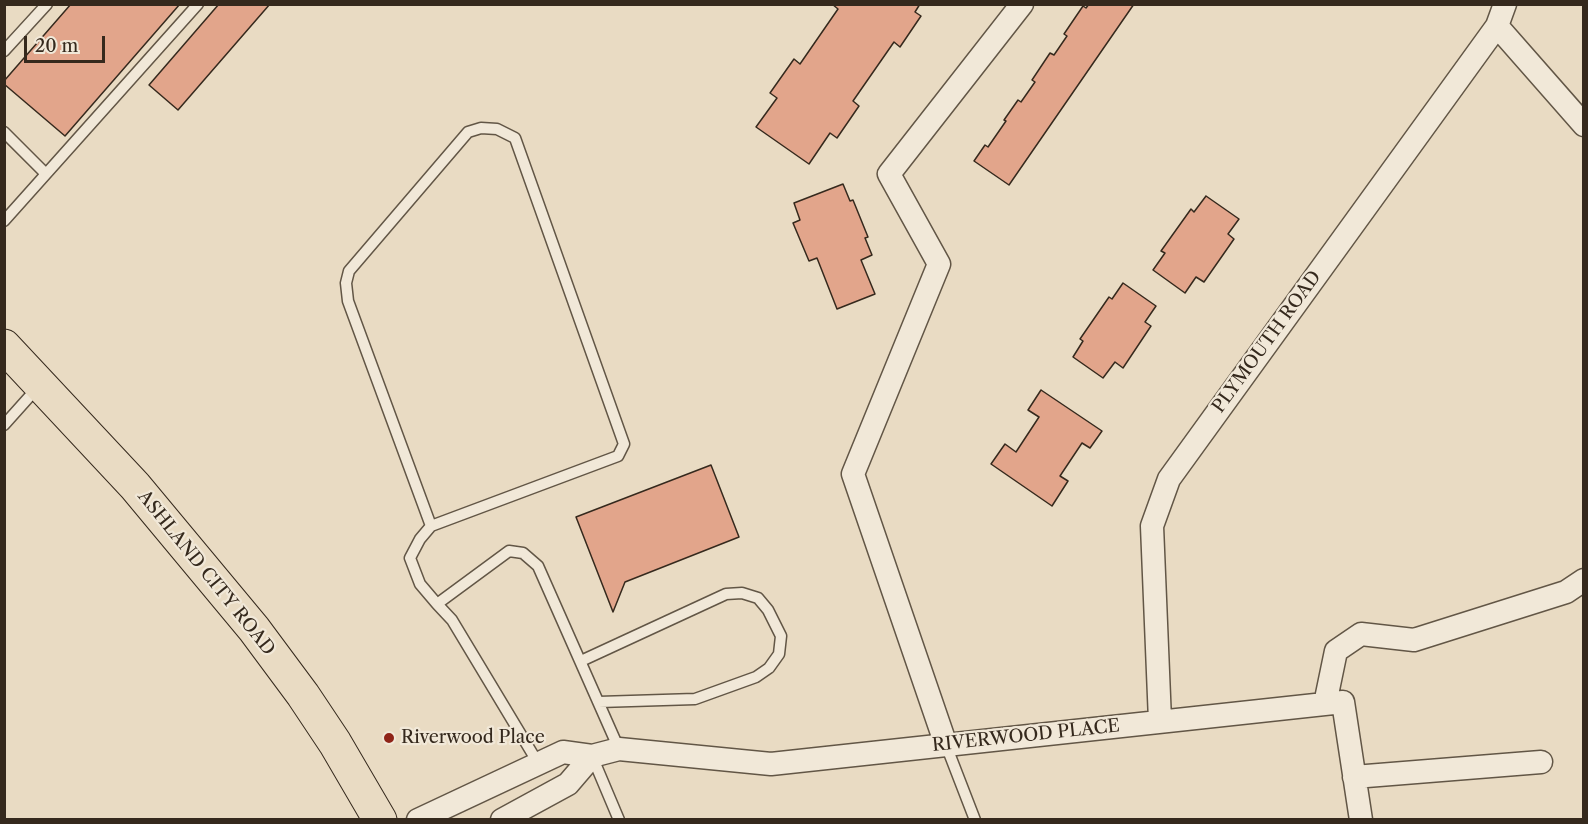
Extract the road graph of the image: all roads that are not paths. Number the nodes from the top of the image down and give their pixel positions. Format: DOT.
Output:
graph roads {
  1 [pos="47,4"];
  2 [pos="198,4"];
  3 [pos="1022,4"];
  4 [pos="1505,4"];
  5 [pos="1497,26"];
  6 [pos="4,51"];
  7 [pos="1584,125"];
  8 [pos="4,132"];
  9 [pos="46,174"];
  10 [pos="4,220"];
  11 [pos="4,346"];
  12 [pos="40,385"];
  13 [pos="4,424"];
  14 [pos="431,526"];
  15 [pos="1584,580"];
  16 [pos="437,604"];
  17 [pos="580,661"];
  18 [pos="599,702"];
  19 [pos="1325,704"];
  20 [pos="1160,722"];
  21 [pos="945,745"];
  22 [pos="619,749"];
  23 [pos="592,756"];
  24 [pos="1541,762"];
  25 [pos="538,763"];
  26 [pos="1354,777"];
  27 [pos="380,819"];
  28 [pos="418,819"];
  29 [pos="502,819"];
  30 [pos="619,819"];
  31 [pos="975,819"];
  32 [pos="1361,819"];
  1 -- 6 [label="lane"];
  2 -- 9 [label="lane"];
  3 -- 21 [label="street"];
  4 -- 5 [label="street, PLYMOUTH ROAD"];
  5 -- 7 [label="street"];
  5 -- 20 [label="street, PLYMOUTH ROAD"];
  8 -- 9 [label="lane"];
  9 -- 10 [label="lane"];
  11 -- 12 [label="highway, ASHLAND CITY ROAD"];
  12 -- 13 [label="lane"];
  12 -- 27 [label="highway, ASHLAND CITY ROAD"];
  14 -- 14 [label="lane"];
  14 -- 16 [label="lane"];
  15 -- 19 [label="street"];
  16 -- 17 [label="lane"];
  16 -- 25 [label="lane"];
  17 -- 18 [label="lane"];
  17 -- 18 [label="lane"];
  18 -- 22 [label="lane"];
  19 -- 20 [label="street, RIVERWOOD PLACE"];
  19 -- 26 [label="street"];
  20 -- 21 [label="street, RIVERWOOD PLACE"];
  21 -- 22 [label="street, RIVERWOOD PLACE"];
  21 -- 31 [label="lane"];
  22 -- 23 [label="street, RIVERWOOD PLACE"];
  23 -- 25 [label="street, RIVERWOOD PLACE"];
  23 -- 29 [label="street"];
  23 -- 30 [label="lane"];
  24 -- 26 [label="street"];
  25 -- 28 [label="street, RIVERWOOD PLACE"];
  26 -- 32 [label="street"];
}
